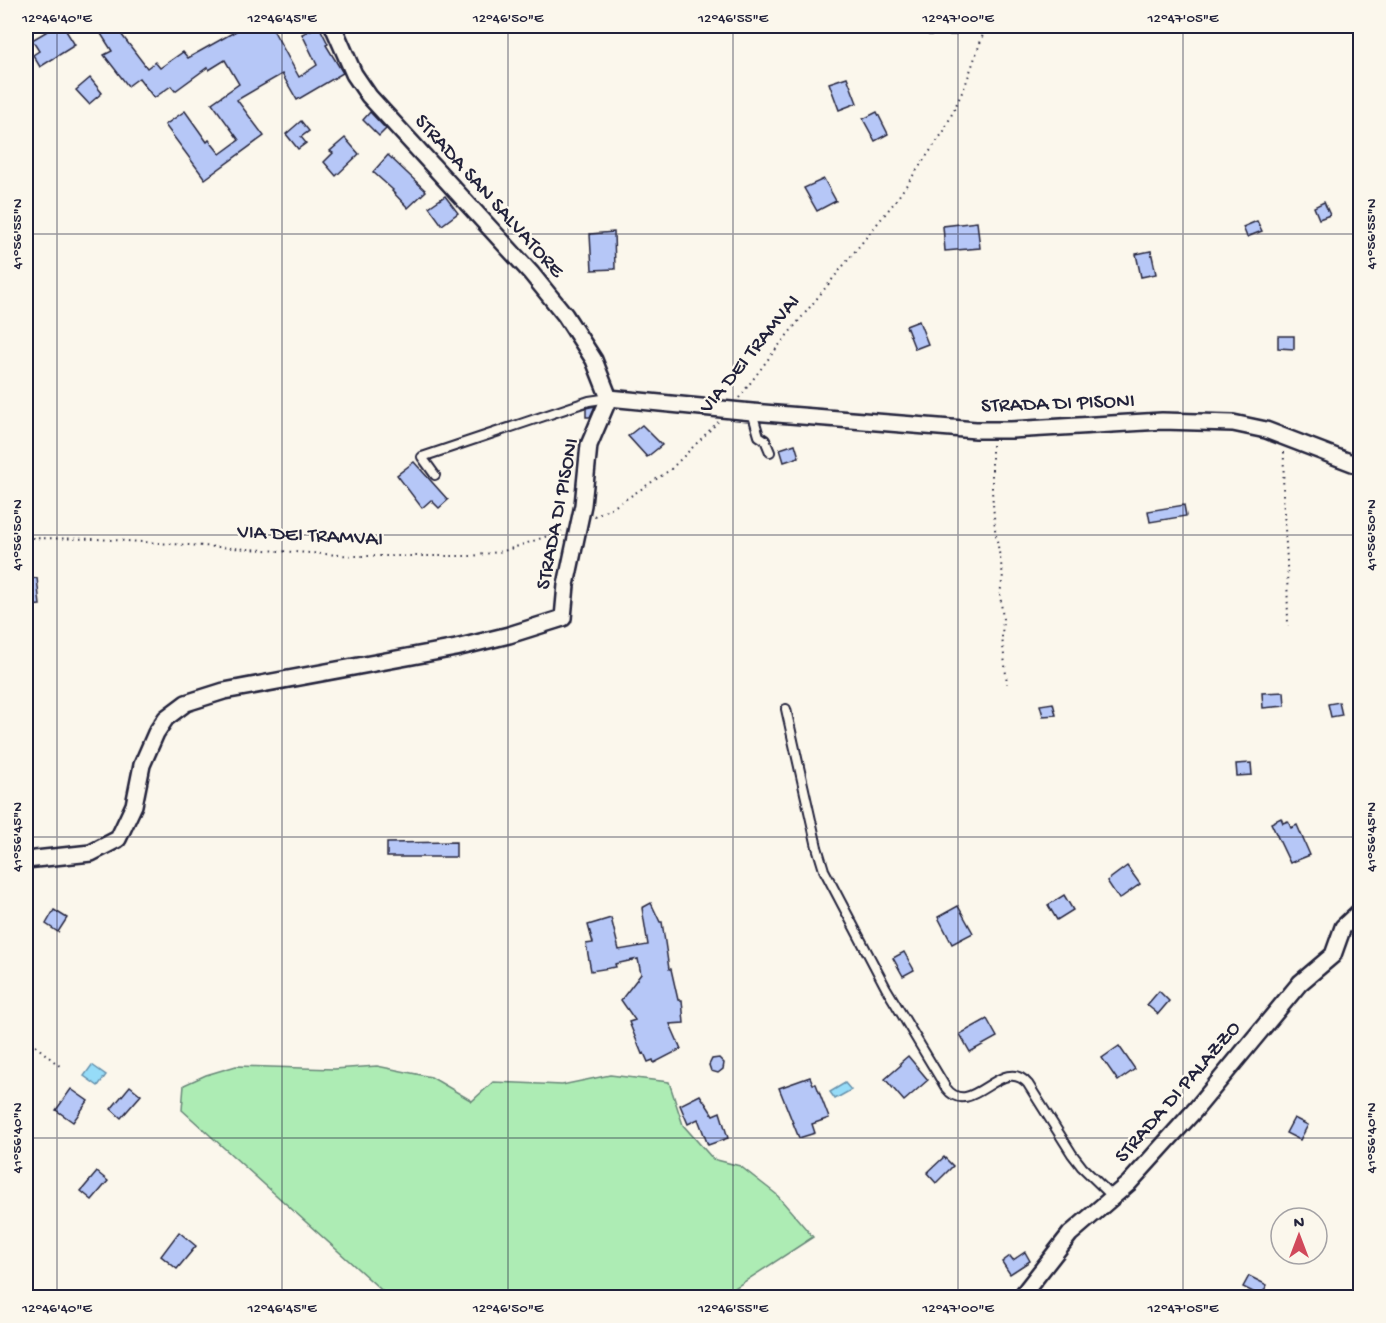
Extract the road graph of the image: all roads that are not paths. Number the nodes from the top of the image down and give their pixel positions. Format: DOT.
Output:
graph roads {
  1 [pos="333,26"];
  2 [pos="609,398"];
  3 [pos="752,412"];
  4 [pos="770,452"];
  5 [pos="1360,466"];
  6 [pos="435,475"];
  7 [pos="786,709"];
  8 [pos="26,860"];
  9 [pos="1360,910"];
  10 [pos="1114,1198"];
  11 [pos="1020,1298"];
  1 -- 2 [label="street, STRADA SAN SALVATORE"];
  2 -- 3 [label="street, STRADA DI PISONI"];
  2 -- 6 [label="lane"];
  2 -- 8 [label="street, STRADA DI PISONI"];
  3 -- 4 [label="lane"];
  3 -- 5 [label="street, STRADA DI PISONI"];
  7 -- 10 [label="lane"];
  9 -- 10 [label="street, STRADA DI PALAZZO"];
  10 -- 11 [label="street, STRADA DI PALAZZO"];
}
